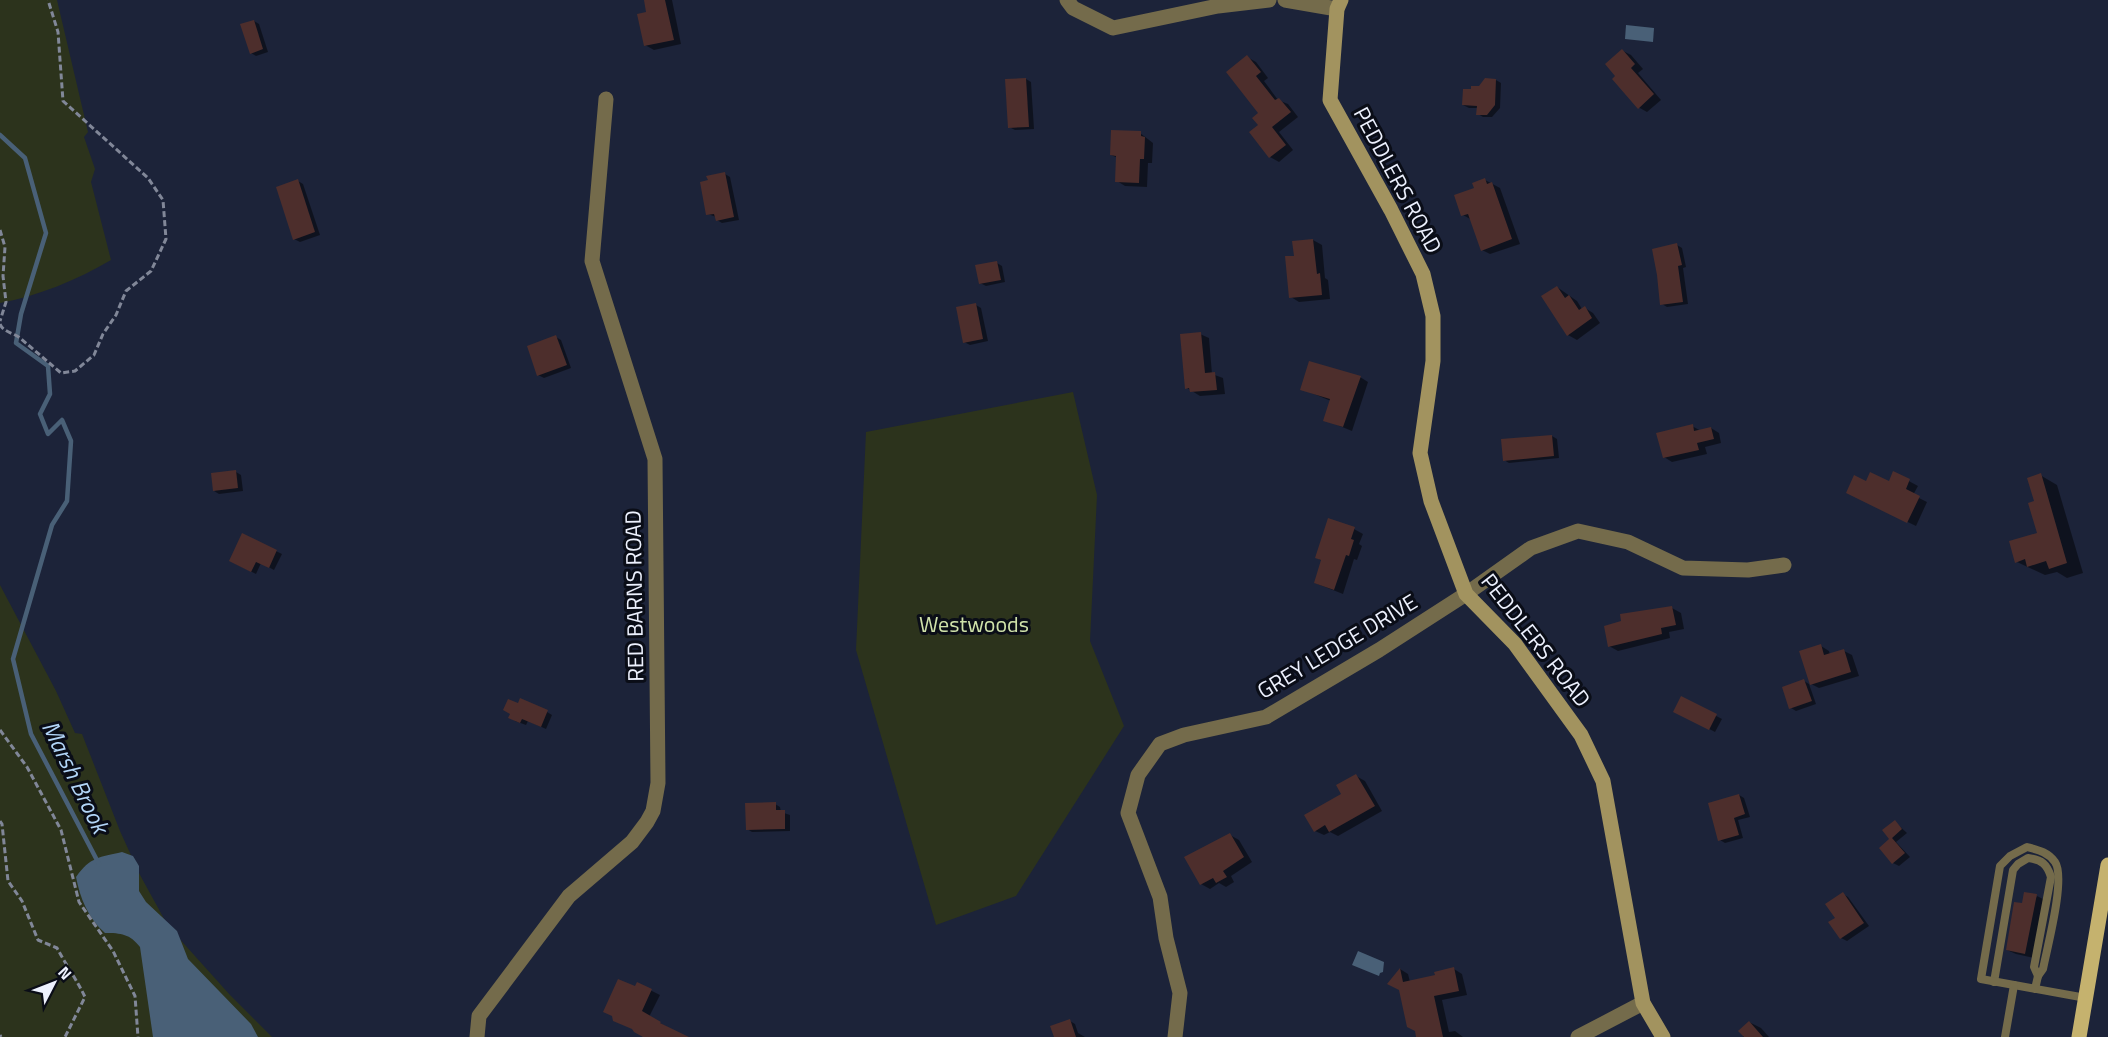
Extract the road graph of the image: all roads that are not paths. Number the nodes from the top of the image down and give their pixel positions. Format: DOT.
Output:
graph roads {
  1 [pos="1067,0"];
  2 [pos="1269,0"];
  3 [pos="1285,0"];
  4 [pos="1339,5"];
  5 [pos="606,99"];
  6 [pos="1784,566"];
  7 [pos="1466,594"];
  8 [pos="2108,866"];
  9 [pos="2038,976"];
  10 [pos="1994,982"];
  11 [pos="2014,985"];
  12 [pos="2035,989"];
  13 [pos="2086,998"];
  14 [pos="1643,1003"];
  15 [pos="477,1037"];
  16 [pos="1174,1037"];
  17 [pos="1578,1037"];
  18 [pos="1663,1037"];
  19 [pos="2005,1037"];
  20 [pos="2079,1037"];
  1 -- 2 [label="street"];
  3 -- 4 [label="street"];
  4 -- 7 [label="street, PEDDLERS ROAD"];
  5 -- 15 [label="street, RED BARNS ROAD"];
  6 -- 7 [label="street, GREY LEDGE DRIVE"];
  7 -- 14 [label="street, PEDDLERS ROAD"];
  7 -- 16 [label="street, GREY LEDGE DRIVE"];
  8 -- 13 [label="main road"];
  9 -- 10 [label="lane"];
  9 -- 10 [label="lane"];
  9 -- 12 [label="lane"];
  10 -- 11 [label="lane"];
  11 -- 12 [label="lane"];
  11 -- 19 [label="lane"];
  12 -- 13 [label="lane"];
  13 -- 20 [label="main road"];
  14 -- 17 [label="street"];
  14 -- 18 [label="street, PEDDLERS ROAD"];
}
